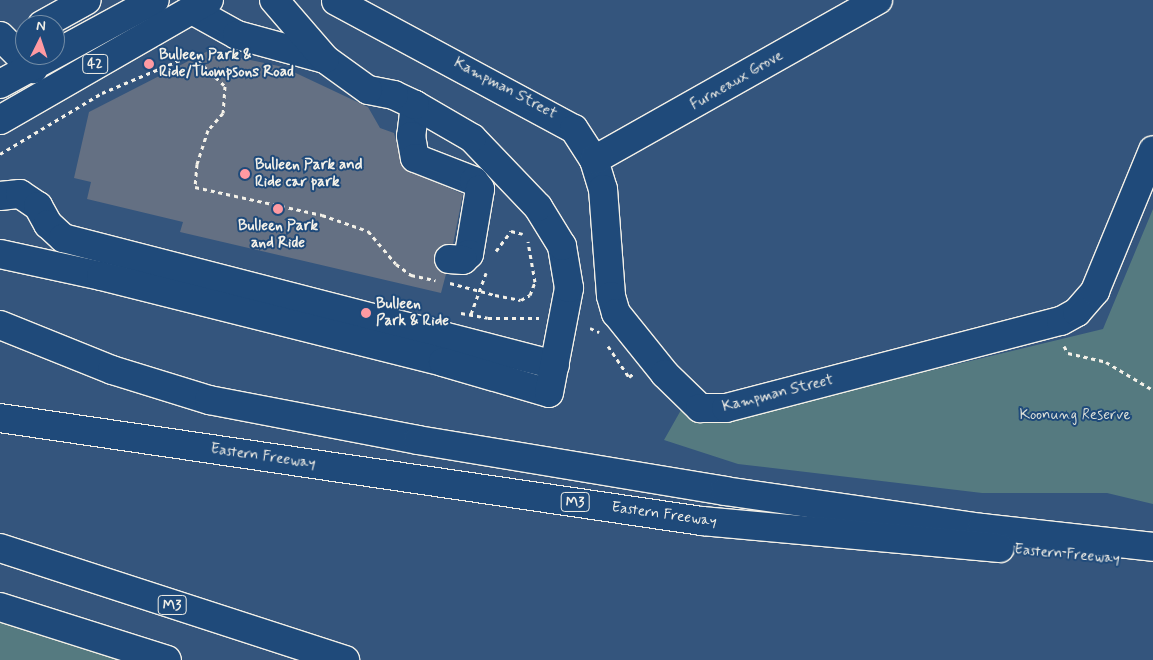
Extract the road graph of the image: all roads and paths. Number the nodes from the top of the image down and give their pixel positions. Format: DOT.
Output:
graph roads {
  1 [pos="87,0"];
  2 [pos="154,0"];
  3 [pos="274,0"];
  4 [pos="878,0"];
  5 [pos="336,1"];
  6 [pos="200,5"];
  7 [pos="60,15"];
  8 [pos="7,38"];
  9 [pos="325,59"];
  10 [pos="33,69"];
  11 [pos="0,84"];
  12 [pos="415,105"];
  13 [pos="0,120"];
  14 [pos="1153,150"];
  15 [pos="0,154"];
  16 [pos="594,160"];
  17 [pos="0,196"];
  18 [pos="0,254"];
  19 [pos="492,260"];
  20 [pos="488,268"];
  21 [pos="450,271"];
  22 [pos="547,318"];
  23 [pos="0,325"];
  24 [pos="1049,325"];
  25 [pos="590,328"];
  26 [pos="555,365"];
  27 [pos="630,377"];
  28 [pos="1153,390"];
  29 [pos="0,418"];
  30 [pos="1153,547"];
  31 [pos="0,548"];
  32 [pos="1153,561"];
  33 [pos="0,607"];
  34 [pos="166,660"];
  35 [pos="345,660"];
  1 -- 7 [label="main road"];
  2 -- 10 [label="main road, 42"];
  3 -- 9 [label="main road"];
  4 -- 16 [label="main road, Furneaux Grove"];
  5 -- 16 [label="main road, Kampman Street"];
  6 -- 9 [label="main road"];
  6 -- 13 [label="main road, 42"];
  8 -- 10 [label="main road"];
  9 -- 12 [label="main road"];
  10 -- 11 [label="main road, 42"];
  12 -- 21 [label="main road"];
  12 -- 26 [label="main road"];
  14 -- 24 [label="main road, Kampman Street"];
  15 -- 21 [label="path"];
  16 -- 24 [label="main road, Kampman Street"];
  17 -- 26 [label="main road"];
  18 -- 26 [label="main road"];
  19 -- 21 [label="path, bridge"];
  20 -- 22 [label="path"];
  23 -- 30 [label="main road"];
  24 -- 28 [label="path"];
  25 -- 27 [label="path"];
  29 -- 32 [label="main road, Eastern Freeway / M3"];
  31 -- 35 [label="main road, M3"];
  33 -- 34 [label="main road"];
}
